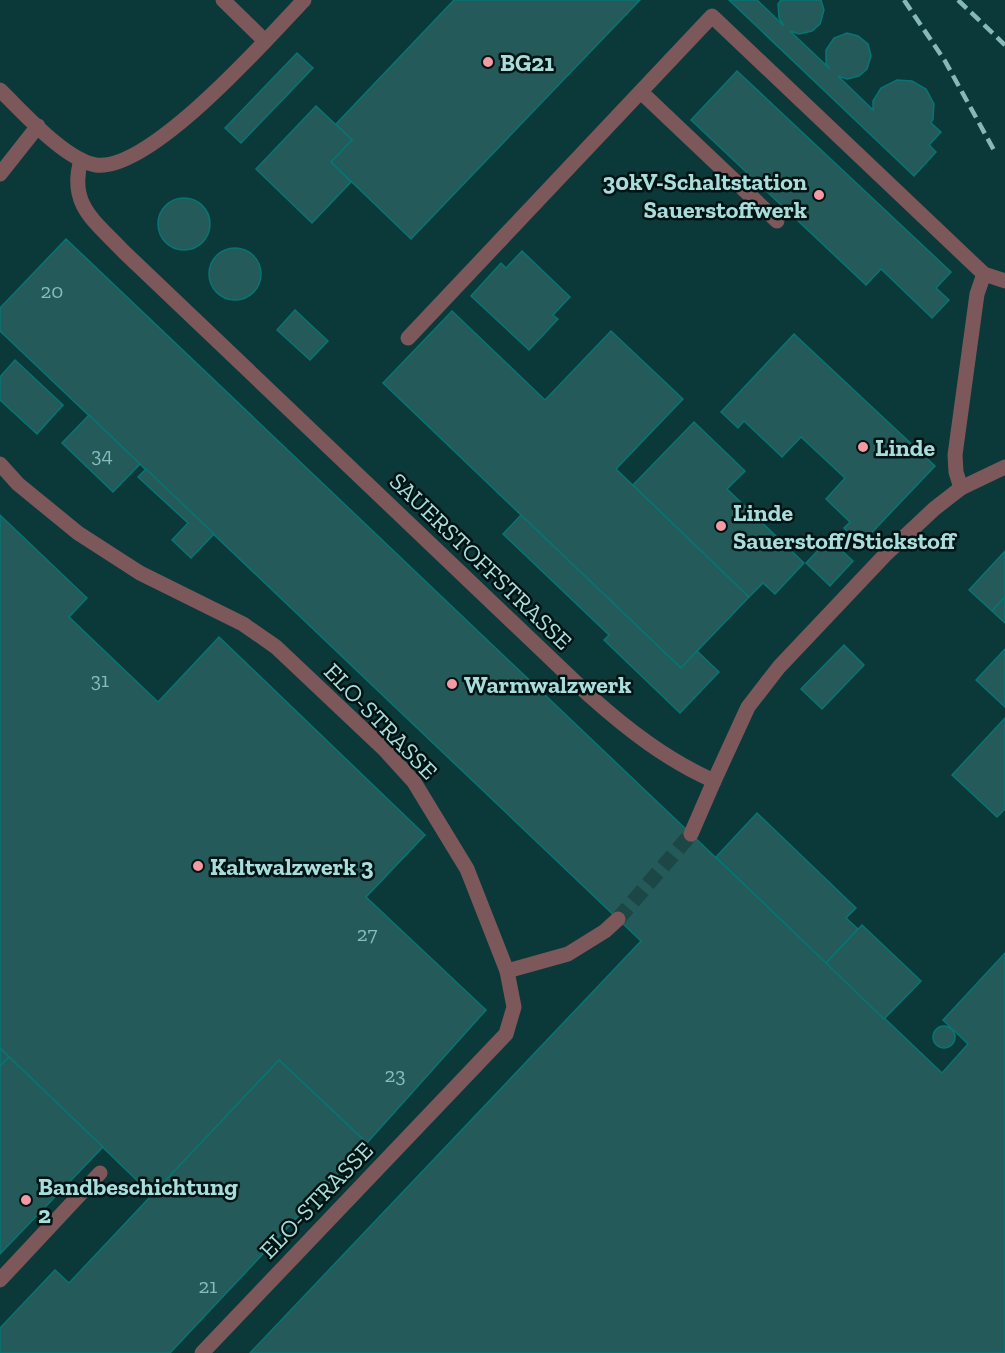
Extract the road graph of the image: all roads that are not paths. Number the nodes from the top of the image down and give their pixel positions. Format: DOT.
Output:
graph roads {
  1 [pos="223,0"];
  2 [pos="304,0"];
  3 [pos="265,41"];
  4 [pos="0,90"];
  5 [pos="641,92"];
  6 [pos="38,126"];
  7 [pos="81,160"];
  8 [pos="0,174"];
  9 [pos="777,221"];
  10 [pos="984,274"];
  11 [pos="1005,281"];
  12 [pos="408,338"];
  13 [pos="0,464"];
  14 [pos="1005,466"];
  15 [pos="960,488"];
  16 [pos="714,781"];
  17 [pos="691,834"];
  18 [pos="618,919"];
  19 [pos="507,971"];
  20 [pos="100,1173"];
  21 [pos="0,1280"];
  22 [pos="202,1353"];
  1 -- 3 [label="street"];
  2 -- 3 [label="street"];
  3 -- 7 [label="street"];
  4 -- 6 [label="street"];
  5 -- 9 [label="street"];
  5 -- 10 [label="street"];
  5 -- 12 [label="street"];
  6 -- 7 [label="street"];
  6 -- 8 [label="street"];
  7 -- 16 [label="street, SAUERSTOFFSTRASSE"];
  10 -- 11 [label="street"];
  10 -- 15 [label="street"];
  13 -- 19 [label="street, ELO-STRASSE"];
  14 -- 15 [label="street"];
  15 -- 16 [label="street"];
  16 -- 17 [label="street"];
  18 -- 19 [label="street"];
  19 -- 22 [label="street, ELO-STRASSE"];
  20 -- 21 [label="street"];
}
